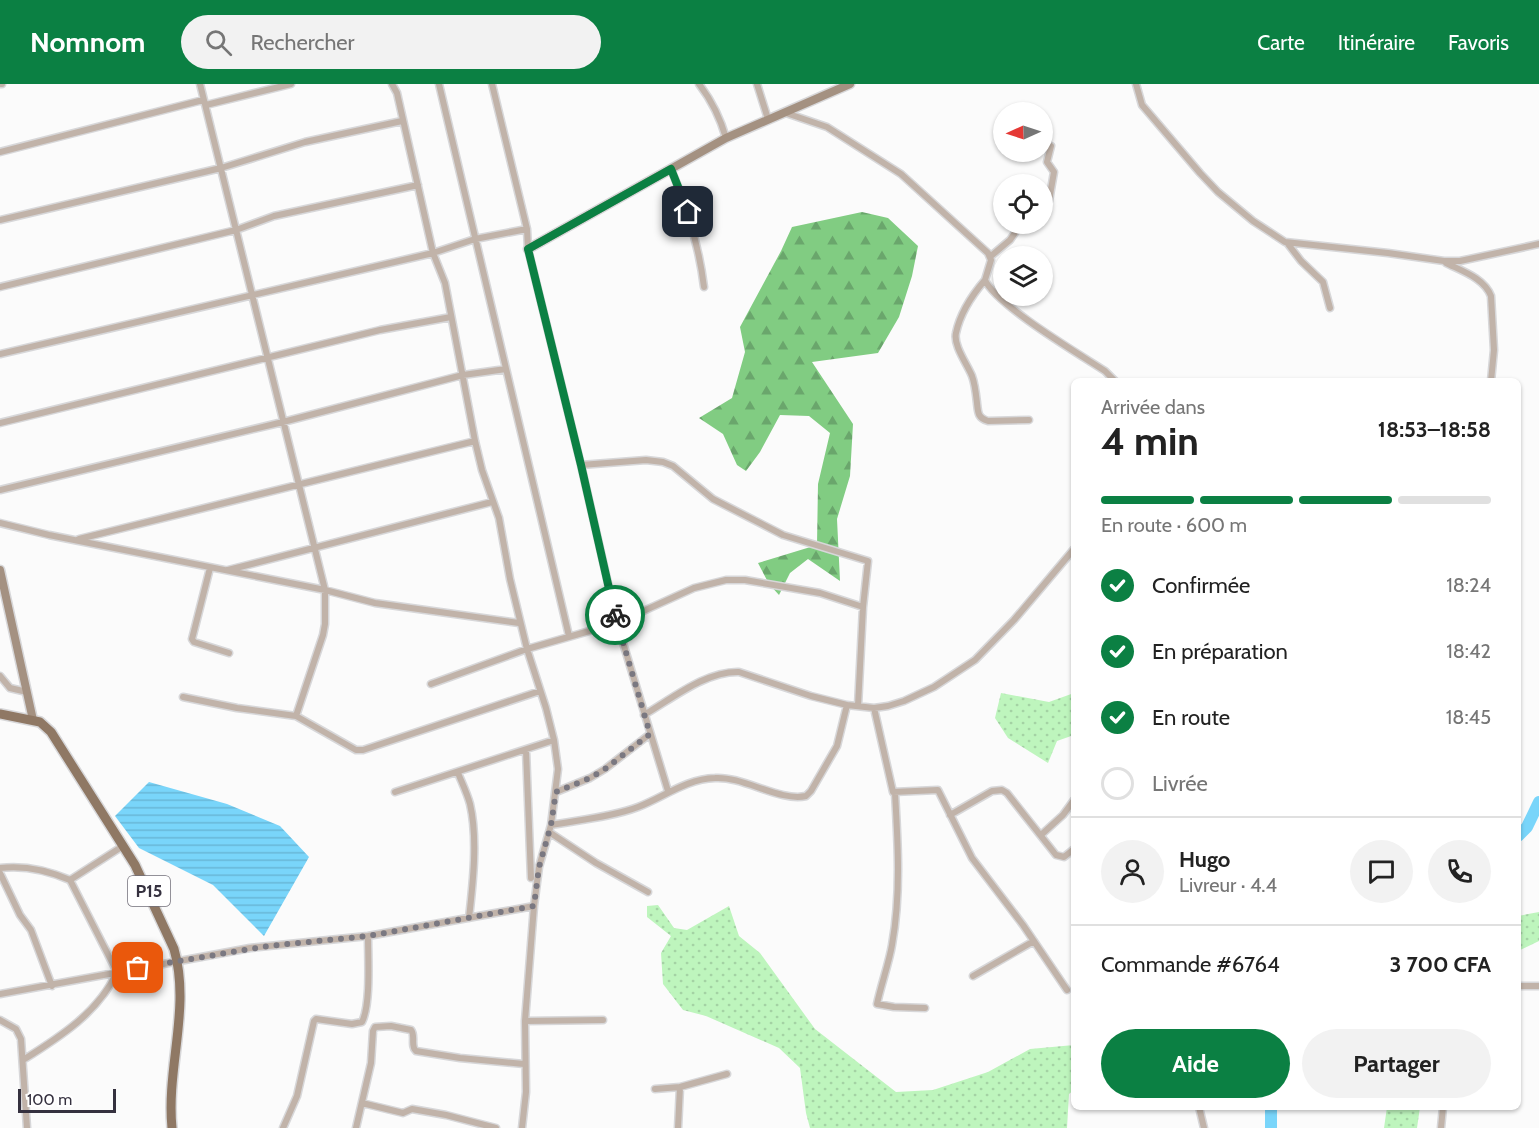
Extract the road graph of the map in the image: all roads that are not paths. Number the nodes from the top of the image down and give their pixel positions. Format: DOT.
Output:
graph roads {
  1 [pos="200,84"];
  2 [pos="291,84"];
  3 [pos="392,84"];
  4 [pos="439,84"];
  5 [pos="492,84"];
  6 [pos="699,84"];
  7 [pos="758,84"];
  8 [pos="850,84"];
  9 [pos="1136,84"];
  10 [pos="830,88"];
  11 [pos="205,102"];
  12 [pos="786,113"];
  13 [pos="768,119"];
  14 [pos="402,121"];
  15 [pos="726,138"];
  16 [pos="0,152"];
  17 [pos="1047,162"];
  18 [pos="221,168"];
  19 [pos="671,169"];
  20 [pos="1053,178"];
  21 [pos="418,185"];
  22 [pos="0,220"];
  23 [pos="527,229"];
  24 [pos="236,230"];
  25 [pos="1014,234"];
  26 [pos="475,239"];
  27 [pos="1288,244"];
  28 [pos="1539,244"];
  29 [pos="528,249"];
  30 [pos="433,253"];
  31 [pos="991,256"];
  32 [pos="1444,261"];
  33 [pos="985,280"];
  34 [pos="0,286"];
  35 [pos="704,287"];
  36 [pos="251,294"];
  37 [pos="1330,308"];
  38 [pos="451,317"];
  39 [pos="0,354"];
  40 [pos="268,358"];
  41 [pos="506,369"];
  42 [pos="463,375"];
  43 [pos="1112,378"];
  44 [pos="1491,378"];
  45 [pos="1029,420"];
  46 [pos="283,422"];
  47 [pos="0,423"];
  48 [pos="475,441"];
  49 [pos="581,465"];
  50 [pos="297,485"];
  51 [pos="0,490"];
  52 [pos="492,502"];
  53 [pos="0,523"];
  54 [pos="76,539"];
  55 [pos="314,548"];
  56 [pos="1071,553"];
  57 [pos="210,568"];
  58 [pos="0,570"];
  59 [pos="224,571"];
  60 [pos="325,590"];
  61 [pos="863,607"];
  62 [pos="519,623"];
  63 [pos="617,623"];
  64 [pos="569,636"];
  65 [pos="527,649"];
  66 [pos="229,653"];
  67 [pos="0,676"];
  68 [pos="431,684"];
  69 [pos="540,691"];
  70 [pos="27,692"];
  71 [pos="183,697"];
  72 [pos="847,705"];
  73 [pos="858,706"];
  74 [pos="874,708"];
  75 [pos="0,714"];
  76 [pos="644,715"];
  77 [pos="296,716"];
  78 [pos="33,720"];
  79 [pos="650,734"];
  80 [pos="554,740"];
  81 [pos="526,750"];
  82 [pos="458,772"];
  83 [pos="668,791"];
  84 [pos="395,792"];
  85 [pos="556,792"];
  86 [pos="895,793"];
  87 [pos="1071,804"];
  88 [pos="950,815"];
  89 [pos="550,829"];
  90 [pos="1041,835"];
  91 [pos="123,846"];
  92 [pos="1071,851"];
  93 [pos="0,868"];
  94 [pos="0,873"];
  95 [pos="531,878"];
  96 [pos="70,880"];
  97 [pos="648,892"];
  98 [pos="534,906"];
  99 [pos="469,918"];
  100 [pos="368,936"];
  101 [pos="1034,941"];
  102 [pos="178,961"];
  103 [pos="117,972"];
  104 [pos="973,976"];
  105 [pos="52,986"];
  106 [pos="1521,986"];
  107 [pos="1539,986"];
  108 [pos="1068,990"];
  109 [pos="0,994"];
  110 [pos="925,1008"];
  111 [pos="0,1020"];
  112 [pos="603,1020"];
  113 [pos="525,1021"];
  114 [pos="23,1060"];
  115 [pos="524,1064"];
  116 [pos="727,1074"];
  117 [pos="680,1087"];
  118 [pos="655,1089"];
  119 [pos="362,1102"];
  120 [pos="1200,1110"];
  121 [pos="1443,1110"];
  122 [pos="27,1128"];
  123 [pos="172,1128"];
  124 [pos="283,1128"];
  125 [pos="356,1128"];
  126 [pos="496,1128"];
  127 [pos="522,1128"];
  128 [pos="678,1128"];
  129 [pos="1204,1128"];
  130 [pos="1441,1128"];
  1 -- 11 [label="street"];
  2 -- 11 [label="street"];
  3 -- 14 [label="street"];
  4 -- 26 [label="street"];
  5 -- 23 [label="street"];
  6 -- 15 [label="street"];
  7 -- 13 [label="street"];
  8 -- 10 [label="street"];
  9 -- 27 [label="street"];
  10 -- 12 [label="street"];
  11 -- 16 [label="street"];
  11 -- 18 [label="street"];
  12 -- 13 [label="street"];
  12 -- 31 [label="street"];
  13 -- 15 [label="street"];
  14 -- 18 [label="street"];
  14 -- 21 [label="street"];
  15 -- 19 [label="street"];
  17 -- 20 [label="street"];
  18 -- 22 [label="street"];
  18 -- 24 [label="street"];
  19 -- 29 [label="street"];
  19 -- 35 [label="street"];
  21 -- 24 [label="street"];
  21 -- 30 [label="street"];
  23 -- 26 [label="street"];
  23 -- 29 [label="street"];
  24 -- 34 [label="street"];
  24 -- 36 [label="street"];
  25 -- 31 [label="street"];
  26 -- 30 [label="street"];
  26 -- 41 [label="street"];
  27 -- 32 [label="street"];
  27 -- 37 [label="street"];
  28 -- 32 [label="street"];
  29 -- 49 [label="street"];
  30 -- 36 [label="street"];
  30 -- 38 [label="street"];
  31 -- 33 [label="street"];
  32 -- 44 [label="street"];
  33 -- 43 [label="street"];
  33 -- 45 [label="street"];
  36 -- 39 [label="street"];
  36 -- 40 [label="street"];
  38 -- 40 [label="street"];
  38 -- 42 [label="street"];
  40 -- 46 [label="street"];
  40 -- 47 [label="street"];
  41 -- 42 [label="street"];
  41 -- 64 [label="street"];
  42 -- 46 [label="street"];
  42 -- 48 [label="street"];
  46 -- 50 [label="street"];
  46 -- 51 [label="street"];
  48 -- 50 [label="street"];
  48 -- 52 [label="street"];
  49 -- 61 [label="street"];
  49 -- 63 [label="street"];
  50 -- 54 [label="street"];
  50 -- 55 [label="street"];
  52 -- 55 [label="street"];
  52 -- 62 [label="street"];
  53 -- 54 [label="street"];
  54 -- 57 [label="street"];
  55 -- 59 [label="street"];
  55 -- 60 [label="street"];
  56 -- 74 [label="street"];
  57 -- 59 [label="street"];
  57 -- 66 [label="street"];
  58 -- 70 [label="street"];
  59 -- 60 [label="street"];
  60 -- 62 [label="street"];
  60 -- 77 [label="street"];
  61 -- 63 [label="street"];
  61 -- 73 [label="street"];
  62 -- 65 [label="street"];
  63 -- 64 [label="street"];
  63 -- 76 [label="street"];
  64 -- 65 [label="street"];
  65 -- 68 [label="street"];
  65 -- 69 [label="street"];
  67 -- 70 [label="street"];
  69 -- 77 [label="street"];
  69 -- 80 [label="street"];
  70 -- 78 [label="street"];
  71 -- 77 [label="street"];
  72 -- 73 [label="street"];
  72 -- 76 [label="street"];
  72 -- 83 [label="street"];
  73 -- 74 [label="street"];
  74 -- 86 [label="street"];
  75 -- 78 [label="main road, P15"];
  76 -- 79 [label="street"];
  78 -- 91 [label="main road, P15"];
  79 -- 83 [label="street"];
  79 -- 85 [label="street"];
  80 -- 81 [label="street"];
  80 -- 85 [label="street"];
  81 -- 82 [label="street"];
  81 -- 95 [label="street"];
  82 -- 84 [label="street"];
  82 -- 99 [label="street"];
  83 -- 89 [label="street"];
  85 -- 89 [label="street"];
  86 -- 88 [label="street"];
  86 -- 110 [label="street"];
  87 -- 90 [label="street"];
  88 -- 90 [label="street"];
  88 -- 101 [label="street"];
  89 -- 97 [label="street"];
  89 -- 98 [label="street"];
  90 -- 92 [label="street"];
  91 -- 96 [label="street"];
  91 -- 102 [label="main road, P15"];
  93 -- 96 [label="street"];
  94 -- 105 [label="street"];
  96 -- 103 [label="street"];
  98 -- 99 [label="street"];
  98 -- 113 [label="street"];
  99 -- 100 [label="street"];
  100 -- 102 [label="street"];
  100 -- 124 [label="street"];
  101 -- 104 [label="street"];
  101 -- 108 [label="street"];
  102 -- 103 [label="street"];
  102 -- 123 [label="main road, P15"];
  103 -- 105 [label="street"];
  103 -- 114 [label="street"];
  105 -- 109 [label="street"];
  106 -- 107 [label="street"];
  111 -- 114 [label="street"];
  112 -- 113 [label="street"];
  113 -- 115 [label="street"];
  114 -- 122 [label="street"];
  115 -- 119 [label="street"];
  115 -- 127 [label="street"];
  116 -- 117 [label="street"];
  117 -- 118 [label="street"];
  117 -- 128 [label="street"];
  119 -- 125 [label="street"];
  119 -- 126 [label="street"];
  120 -- 129 [label="street"];
  121 -- 130 [label="street"];
}
